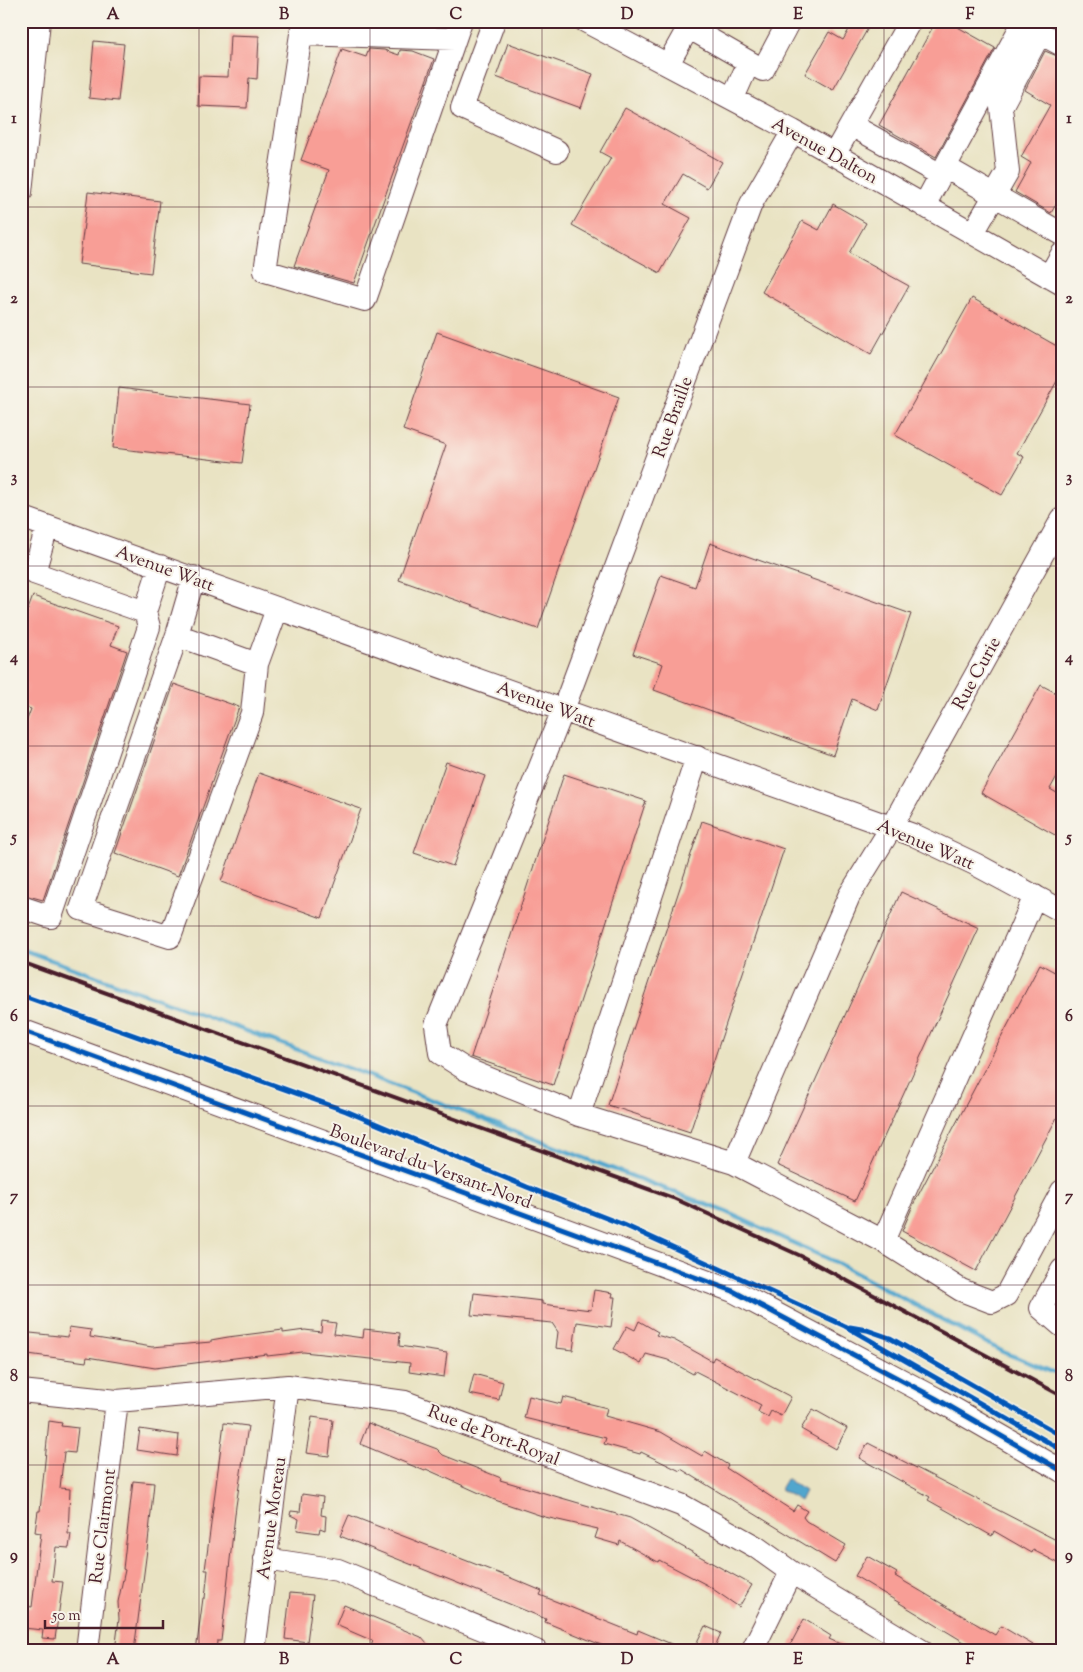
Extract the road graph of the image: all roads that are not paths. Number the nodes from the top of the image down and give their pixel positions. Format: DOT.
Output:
graph roads {
  1 [pos="39,21"];
  2 [pos="494,21"];
  3 [pos="585,21"];
  4 [pos="789,21"];
  5 [pos="910,21"];
  6 [pos="1024,21"];
  7 [pos="690,24"];
  8 [pos="302,28"];
  9 [pos="457,30"];
  10 [pos="1062,45"];
  11 [pos="749,62"];
  12 [pos="668,64"];
  13 [pos="733,98"];
  14 [pos="852,125"];
  15 [pos="793,131"];
  16 [pos="557,151"];
  17 [pos="834,155"];
  18 [pos="943,171"];
  19 [pos="21,192"];
  20 [pos="995,195"];
  21 [pos="924,206"];
  22 [pos="973,234"];
  23 [pos="1062,234"];
  24 [pos="1062,254"];
  25 [pos="1055,280"];
  26 [pos="21,517"];
  27 [pos="1062,519"];
  28 [pos="47,527"];
  29 [pos="160,566"];
  30 [pos="28,571"];
  31 [pos="194,578"];
  32 [pos="277,609"];
  33 [pos="146,612"];
  34 [pos="177,635"];
  35 [pos="257,664"];
  36 [pos="563,710"];
  37 [pos="696,757"];
  38 [pos="891,828"];
  39 [pos="1034,896"];
  40 [pos="21,907"];
  41 [pos="1062,911"];
  42 [pos="21,1030"];
  43 [pos="579,1115"];
  44 [pos="734,1162"];
  45 [pos="1062,1191"];
  46 [pos="883,1241"];
  47 [pos="1062,1270"];
  48 [pos="1062,1326"];
  49 [pos="288,1386"];
  50 [pos="21,1392"];
  51 [pos="118,1401"];
  52 [pos="1062,1471"];
  53 [pos="265,1558"];
  54 [pos="792,1572"];
  55 [pos="87,1651"];
  56 [pos="254,1651"];
  57 [pos="536,1651"];
  58 [pos="752,1651"];
  59 [pos="922,1651"];
  1 -- 19 [label="street"];
  2 -- 16 [label="street"];
  3 -- 12 [label="street, Avenue Dalton"];
  4 -- 11 [label="street"];
  5 -- 14 [label="street"];
  6 -- 18 [label="street"];
  7 -- 11 [label="street"];
  7 -- 12 [label="street"];
  8 -- 9 [label="street"];
  8 -- 9 [label="street"];
  10 -- 20 [label="street"];
  11 -- 13 [label="street"];
  12 -- 13 [label="street, Avenue Dalton"];
  13 -- 15 [label="street, Avenue Dalton"];
  14 -- 17 [label="street"];
  14 -- 18 [label="street"];
  15 -- 17 [label="street, Avenue Dalton"];
  15 -- 36 [label="street, Rue Braille"];
  17 -- 21 [label="street, Avenue Dalton"];
  18 -- 20 [label="street"];
  18 -- 21 [label="street"];
  20 -- 22 [label="street"];
  20 -- 23 [label="street"];
  21 -- 22 [label="street, Avenue Dalton"];
  22 -- 25 [label="street, Avenue Dalton"];
  24 -- 25 [label="street"];
  26 -- 28 [label="street, Avenue Watt"];
  27 -- 38 [label="street, Rue Curie"];
  28 -- 29 [label="street, Avenue Watt"];
  28 -- 30 [label="street"];
  29 -- 31 [label="street, Avenue Watt"];
  29 -- 33 [label="street"];
  30 -- 33 [label="street"];
  31 -- 32 [label="street, Avenue Watt"];
  31 -- 34 [label="street"];
  32 -- 35 [label="street"];
  32 -- 36 [label="street, Avenue Watt"];
  33 -- 40 [label="street"];
  34 -- 35 [label="street"];
  34 -- 35 [label="street"];
  36 -- 37 [label="street, Avenue Watt"];
  36 -- 43 [label="street, Rue Braille"];
  37 -- 38 [label="street, Avenue Watt"];
  37 -- 43 [label="street"];
  38 -- 39 [label="street, Avenue Watt"];
  38 -- 44 [label="street, Rue Curie"];
  39 -- 41 [label="street, Avenue Watt"];
  39 -- 46 [label="street"];
  42 -- 52 [label="street, Boulevard du Versant-Nord"];
  43 -- 44 [label="street, Rue Braille"];
  44 -- 46 [label="street, Rue Braille"];
  45 -- 46 [label="street, Rue Braille"];
  47 -- 48 [label="street"];
  49 -- 51 [label="street, Rue de Port-Royal"];
  49 -- 53 [label="street, Avenue Moreau"];
  49 -- 54 [label="street, Rue de Port-Royal"];
  50 -- 51 [label="street, Rue de Port-Royal"];
  51 -- 55 [label="street, Rue Clairmont"];
  53 -- 56 [label="street, Avenue Moreau"];
  53 -- 57 [label="street"];
  54 -- 58 [label="street"];
  54 -- 59 [label="street, Rue de Port-Royal"];
}
